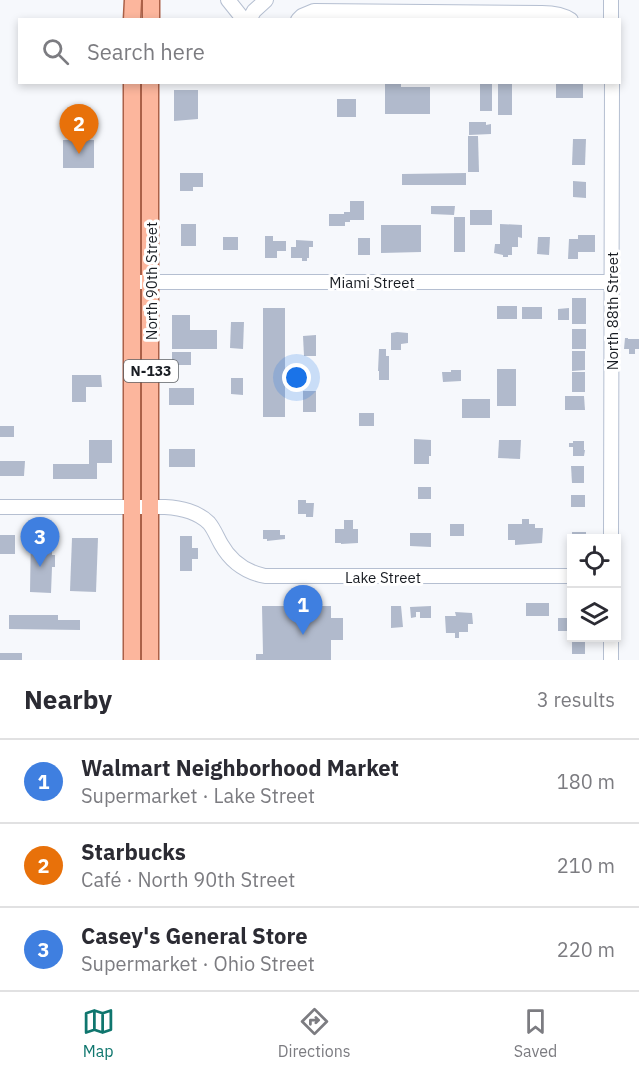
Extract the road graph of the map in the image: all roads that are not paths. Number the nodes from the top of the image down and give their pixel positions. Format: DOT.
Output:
graph roads {
  1 [pos="133,0"];
  2 [pos="151,0"];
  3 [pos="228,0"];
  4 [pos="266,0"];
  5 [pos="611,0"];
  6 [pos="132,18"];
  7 [pos="151,18"];
  8 [pos="242,18"];
  9 [pos="250,18"];
  10 [pos="300,18"];
  11 [pos="568,18"];
  12 [pos="611,18"];
  13 [pos="132,84"];
  14 [pos="150,84"];
  15 [pos="612,84"];
  16 [pos="132,282"];
  17 [pos="150,282"];
  18 [pos="612,282"];
  19 [pos="0,507"];
  20 [pos="132,507"];
  21 [pos="150,507"];
  22 [pos="611,534"];
  23 [pos="567,576"];
  24 [pos="611,642"];
  25 [pos="132,660"];
  26 [pos="150,660"];
  27 [pos="611,660"];
  1 -- 6 [label="main road"];
  2 -- 7 [label="main road"];
  3 -- 8 [label="street"];
  4 -- 9 [label="street"];
  5 -- 12 [label="street"];
  10 -- 11 [label="street"];
  13 -- 16 [label="main road, North 90th Street / N-133"];
  14 -- 17 [label="main road, North 90th Street / N-133"];
  15 -- 18 [label="street, North 88th Street"];
  16 -- 17 [label="street, Miami Street"];
  16 -- 20 [label="main road, North 90th Street / N-133"];
  17 -- 18 [label="street, Miami Street"];
  17 -- 21 [label="main road, North 90th Street / N-133"];
  18 -- 22 [label="street, North 88th Street"];
  19 -- 20 [label="street, Lake Street"];
  20 -- 21 [label="street, Lake Street"];
  20 -- 25 [label="main road, North 90th Street / N-133"];
  21 -- 23 [label="street, Lake Street"];
  21 -- 26 [label="main road, North 90th Street / N-133"];
  24 -- 27 [label="street"];
}
